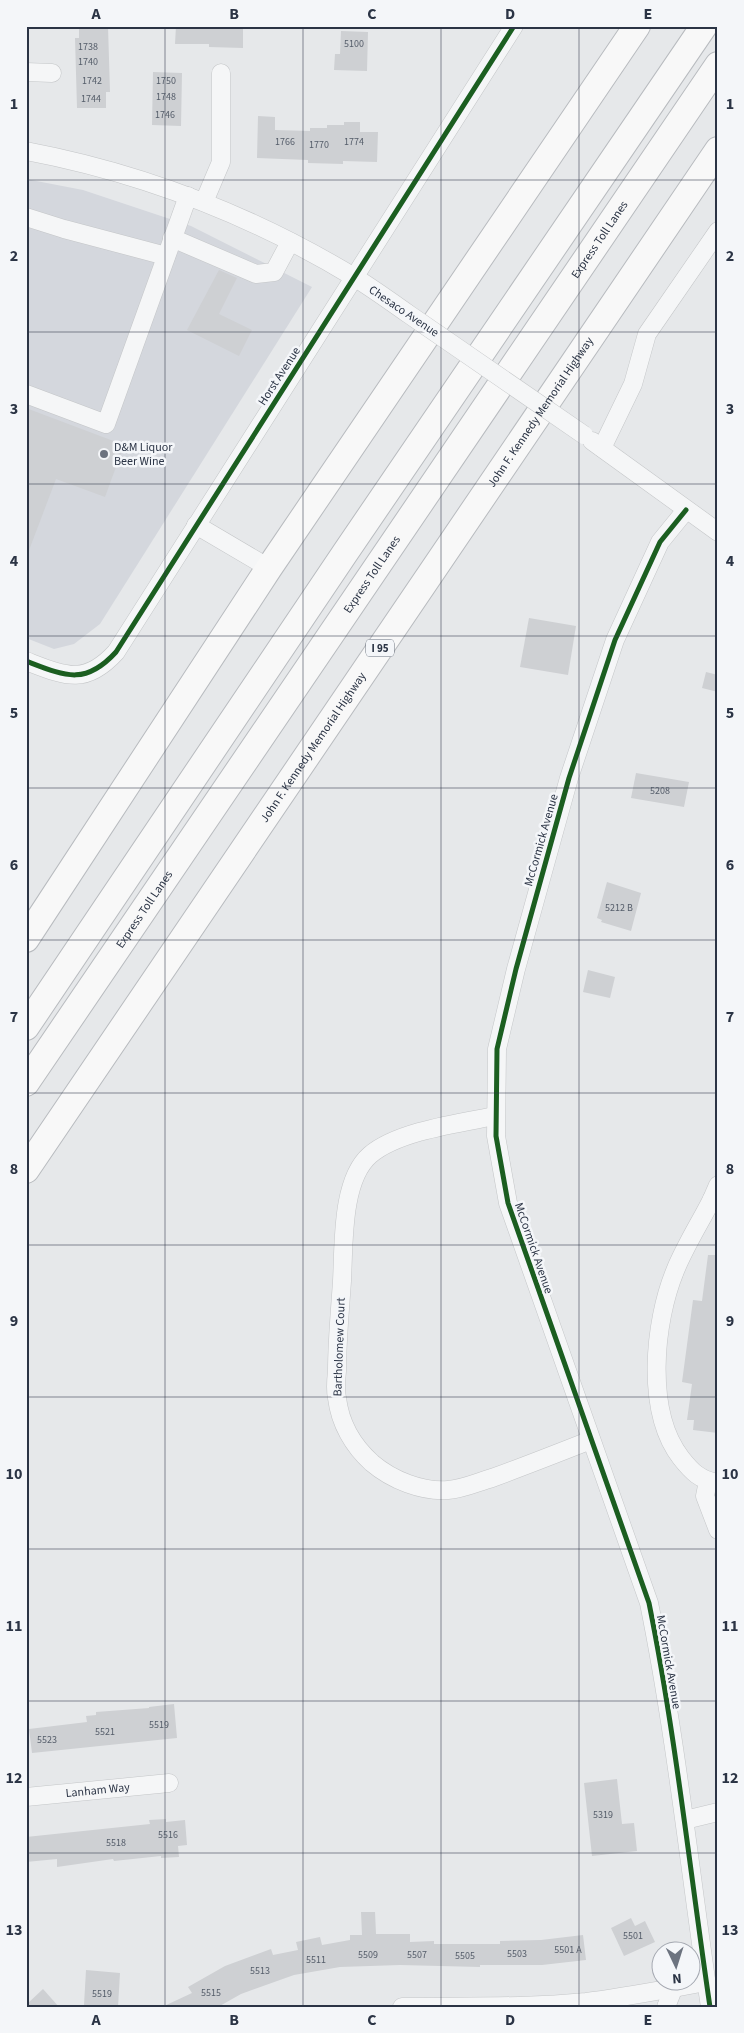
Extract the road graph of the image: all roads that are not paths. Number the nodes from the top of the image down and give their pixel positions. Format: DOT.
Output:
graph roads {
  1 [pos="514,26"];
  2 [pos="637,26"];
  3 [pos="704,26"];
  4 [pos="718,65"];
  5 [pos="26,72"];
  6 [pos="52,73"];
  7 [pos="221,73"];
  8 [pos="718,150"];
  9 [pos="26,151"];
  10 [pos="196,199"];
  11 [pos="26,216"];
  12 [pos="718,231"];
  13 [pos="172,238"];
  14 [pos="290,242"];
  15 [pos="166,256"];
  16 [pos="354,277"];
  17 [pos="26,394"];
  18 [pos="602,448"];
  19 [pos="686,510"];
  20 [pos="196,524"];
  21 [pos="718,532"];
  22 [pos="269,568"];
  23 [pos="26,661"];
  24 [pos="26,939"];
  25 [pos="26,1027"];
  26 [pos="26,1083"];
  27 [pos="496,1116"];
  28 [pos="26,1170"];
  29 [pos="716,1195"];
  30 [pos="591,1440"];
  31 [pos="713,1482"];
  32 [pos="718,1530"];
  33 [pos="169,1783"];
  34 [pos="26,1797"];
  35 [pos="718,1812"];
  36 [pos="685,1820"];
  37 [pos="706,1982"];
  38 [pos="702,1983"];
  39 [pos="663,1990"];
  40 [pos="673,1990"];
  41 [pos="402,2007"];
  42 [pos="666,2007"];
  43 [pos="710,2007"];
  1 -- 16 [label="street, Horst Avenue"];
  2 -- 22 [label="highway"];
  3 -- 25 [label="highway"];
  4 -- 26 [label="highway, Express Toll Lanes"];
  5 -- 6 [label="street"];
  7 -- 10 [label="street"];
  8 -- 28 [label="highway, John F. Kennedy Memorial Highway / I 95"];
  9 -- 10 [label="street, Chesaco Avenue"];
  10 -- 13 [label="street"];
  10 -- 14 [label="street, Chesaco Avenue"];
  11 -- 15 [label="street"];
  12 -- 18 [label="street"];
  13 -- 14 [label="street"];
  13 -- 15 [label="street"];
  14 -- 16 [label="street, Chesaco Avenue"];
  15 -- 17 [label="street"];
  16 -- 18 [label="street, Chesaco Avenue, bridge"];
  16 -- 20 [label="street, Horst Avenue"];
  18 -- 19 [label="street, Chesaco Avenue"];
  19 -- 21 [label="street, Chesaco Avenue"];
  19 -- 27 [label="street, McCormick Avenue"];
  20 -- 22 [label="street"];
  20 -- 23 [label="street, Horst Avenue"];
  22 -- 24 [label="highway"];
  27 -- 30 [label="street, McCormick Avenue"];
  27 -- 30 [label="street, Bartholomew Court"];
  29 -- 31 [label="street"];
  30 -- 36 [label="street, McCormick Avenue"];
  31 -- 32 [label="street"];
  33 -- 34 [label="street, Lanham Way"];
  35 -- 36 [label="street"];
  36 -- 37 [label="street, McCormick Avenue"];
  37 -- 38 [label="street"];
  37 -- 43 [label="street, McCormick Avenue"];
  39 -- 41 [label="street"];
  40 -- 42 [label="street"];
}
